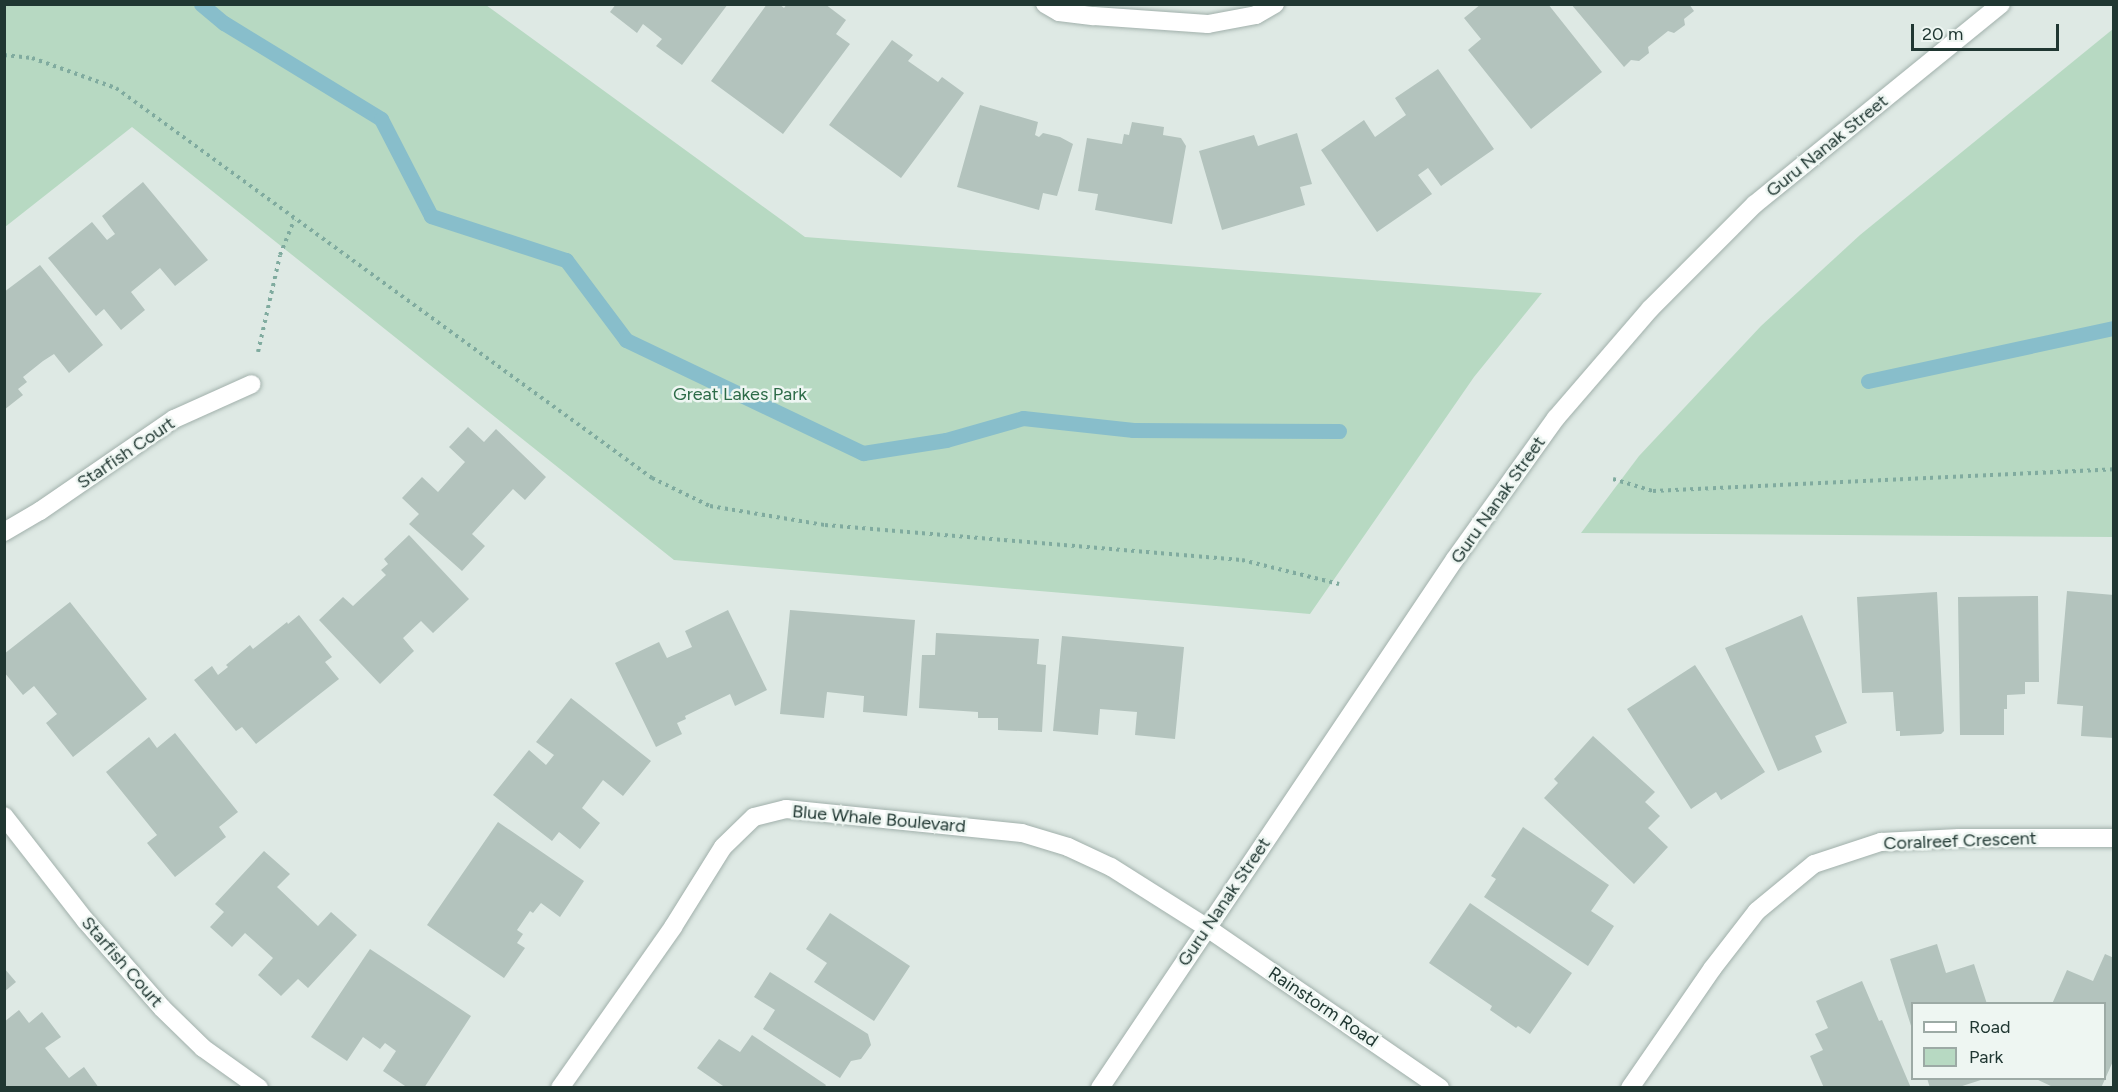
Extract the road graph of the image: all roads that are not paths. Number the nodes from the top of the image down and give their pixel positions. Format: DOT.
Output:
graph roads {
  1 [pos="1045,4"];
  2 [pos="1275,4"];
  3 [pos="2001,4"];
  4 [pos="252,384"];
  5 [pos="4,532"];
  6 [pos="4,816"];
  7 [pos="2114,838"];
  8 [pos="1206,927"];
  9 [pos="259,1088"];
  10 [pos="560,1088"];
  11 [pos="1100,1088"];
  12 [pos="1440,1088"];
  13 [pos="1630,1088"];
  1 -- 2 [label="street"];
  3 -- 8 [label="street, Guru Nanak Street"];
  4 -- 5 [label="street, Starfish Court"];
  6 -- 9 [label="street, Starfish Court"];
  7 -- 13 [label="street, Coralreef Crescent"];
  8 -- 10 [label="street, Blue Whale Boulevard"];
  8 -- 11 [label="street, Guru Nanak Street"];
  8 -- 12 [label="street, Rainstorm Road"];
}
